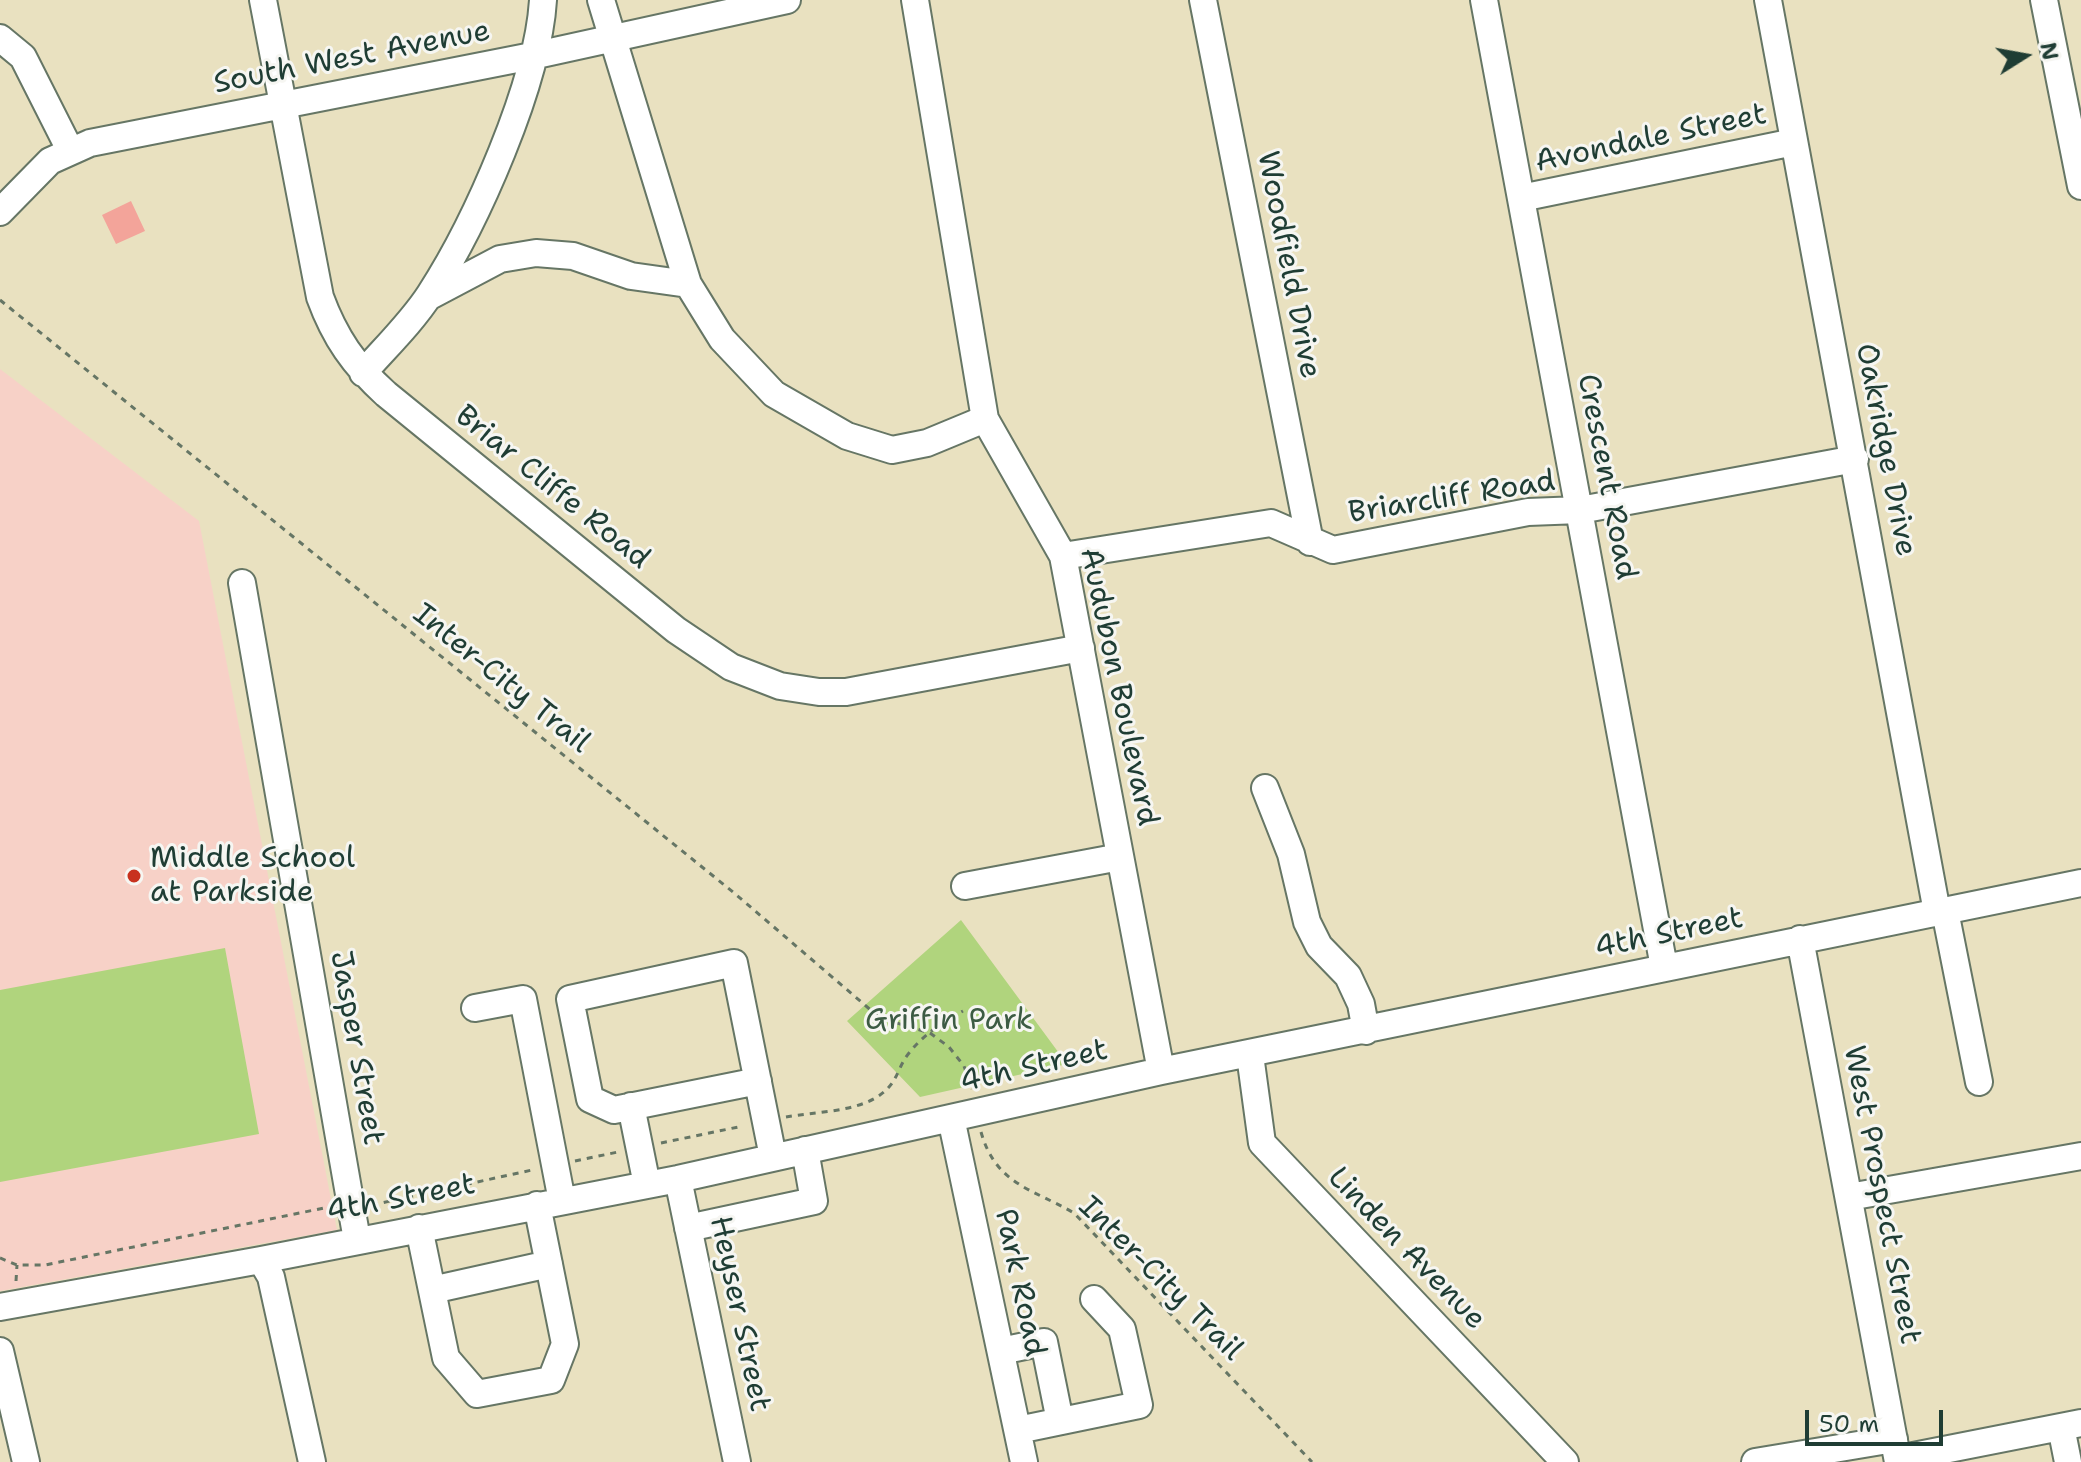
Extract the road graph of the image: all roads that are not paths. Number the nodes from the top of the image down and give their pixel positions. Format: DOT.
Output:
graph roads {
  1 [pos="263,0"];
  2 [pos="543,0"];
  3 [pos="601,0"];
  4 [pos="787,0"];
  5 [pos="915,0"];
  6 [pos="1203,0"];
  7 [pos="1484,0"];
  8 [pos="1768,0"];
  9 [pos="2044,0"];
  10 [pos="0,38"];
  11 [pos="612,38"];
  12 [pos="532,56"];
  13 [pos="285,103"];
  14 [pos="1794,142"];
  15 [pos="70,150"];
  16 [pos="2081,186"];
  17 [pos="1521,198"];
  18 [pos="0,212"];
  19 [pos="688,284"];
  20 [pos="429,297"];
  21 [pos="363,373"];
  22 [pos="985,419"];
  23 [pos="1855,459"];
  24 [pos="1580,510"];
  25 [pos="1310,542"];
  26 [pos="1063,556"];
  27 [pos="242,583"];
  28 [pos="1081,648"];
  29 [pos="1265,788"];
  30 [pos="1120,857"];
  31 [pos="2081,883"];
  32 [pos="965,886"];
  33 [pos="1941,912"];
  34 [pos="1800,939"];
  35 [pos="1664,967"];
  36 [pos="475,1008"];
  37 [pos="1366,1031"];
  38 [pos="1250,1055"];
  39 [pos="1161,1071"];
  40 [pos="758,1081"];
  41 [pos="1979,1082"];
  42 [pos="631,1106"];
  43 [pos="951,1118"];
  44 [pos="805,1150"];
  45 [pos="2081,1156"];
  46 [pos="773,1157"];
  47 [pos="678,1179"];
  48 [pos="647,1185"];
  49 [pos="1849,1197"];
  50 [pos="550,1203"];
  51 [pos="419,1228"];
  52 [pos="688,1228"];
  53 [pos="357,1240"];
  54 [pos="261,1260"];
  55 [pos="549,1264"];
  56 [pos="432,1290"];
  57 [pos="1094,1299"];
  58 [pos="0,1307"];
  59 [pos="0,1351"];
  60 [pos="1001,1351"];
  61 [pos="1060,1421"];
  62 [pos="2071,1425"];
  63 [pos="1018,1430"];
  64 [pos="1897,1453"];
  65 [pos="26,1462"];
  66 [pos="312,1462"];
  67 [pos="737,1462"];
  68 [pos="1024,1462"];
  69 [pos="1565,1462"];
  70 [pos="1755,1462"];
  71 [pos="2068,1462"];
  1 -- 13 [label="street, Briar Cliffe Road"];
  2 -- 12 [label="street"];
  3 -- 11 [label="street"];
  4 -- 11 [label="street, South West Avenue"];
  5 -- 22 [label="street, Audubon Boulevard"];
  6 -- 25 [label="street, Woodfield Drive"];
  7 -- 17 [label="street, Crescent Road"];
  8 -- 14 [label="street, Oakridge Drive"];
  9 -- 16 [label="street"];
  10 -- 15 [label="street"];
  11 -- 12 [label="street, South West Avenue"];
  11 -- 19 [label="street"];
  12 -- 13 [label="street, South West Avenue"];
  12 -- 20 [label="street"];
  13 -- 15 [label="street, South West Avenue"];
  13 -- 21 [label="street, Briar Cliffe Road"];
  14 -- 17 [label="street, Avondale Street"];
  14 -- 23 [label="street, Oakridge Drive"];
  15 -- 18 [label="street, South West Avenue"];
  17 -- 24 [label="street, Crescent Road"];
  19 -- 20 [label="street"];
  19 -- 22 [label="street"];
  20 -- 21 [label="street"];
  21 -- 28 [label="street, Briar Cliffe Road"];
  22 -- 26 [label="street, Audubon Boulevard"];
  23 -- 24 [label="street, Briarcliff Road"];
  23 -- 33 [label="street, Oakridge Drive"];
  24 -- 25 [label="street, Briarcliff Road"];
  24 -- 35 [label="street, Crescent Road"];
  25 -- 26 [label="street, Briarcliff Road"];
  26 -- 28 [label="street, Audubon Boulevard"];
  27 -- 53 [label="street, Jasper Street"];
  28 -- 30 [label="street, Audubon Boulevard"];
  29 -- 37 [label="street"];
  30 -- 32 [label="street"];
  30 -- 39 [label="street, Audubon Boulevard"];
  31 -- 33 [label="street, 4th Street"];
  33 -- 34 [label="street, 4th Street"];
  33 -- 41 [label="street, Oakridge Drive"];
  34 -- 35 [label="street, 4th Street"];
  34 -- 49 [label="street, West Prospect Street"];
  35 -- 37 [label="street, 4th Street"];
  36 -- 50 [label="street"];
  37 -- 38 [label="street, 4th Street"];
  38 -- 39 [label="street, 4th Street"];
  38 -- 69 [label="street, Linden Avenue"];
  39 -- 43 [label="street, 4th Street"];
  40 -- 42 [label="street"];
  40 -- 42 [label="street"];
  40 -- 46 [label="street"];
  42 -- 48 [label="street"];
  43 -- 44 [label="street, 4th Street"];
  43 -- 60 [label="street, Park Road"];
  44 -- 46 [label="street, 4th Street"];
  44 -- 52 [label="street"];
  45 -- 49 [label="street"];
  46 -- 47 [label="street, 4th Street"];
  47 -- 48 [label="street, 4th Street"];
  47 -- 52 [label="street, Heyser Street"];
  48 -- 50 [label="street, 4th Street"];
  49 -- 64 [label="street, West Prospect Street"];
  50 -- 51 [label="street, 4th Street"];
  50 -- 55 [label="street"];
  51 -- 53 [label="street, 4th Street"];
  51 -- 56 [label="street"];
  52 -- 67 [label="street, Heyser Street"];
  53 -- 54 [label="street, 4th Street"];
  54 -- 58 [label="street, 4th Street"];
  54 -- 66 [label="street"];
  55 -- 56 [label="street"];
  55 -- 56 [label="street"];
  57 -- 61 [label="street"];
  59 -- 65 [label="street"];
  60 -- 61 [label="street"];
  60 -- 63 [label="street, Park Road"];
  61 -- 63 [label="street"];
  62 -- 64 [label="street"];
  62 -- 71 [label="street"];
  63 -- 68 [label="street, Park Road"];
  64 -- 70 [label="street"];
}
